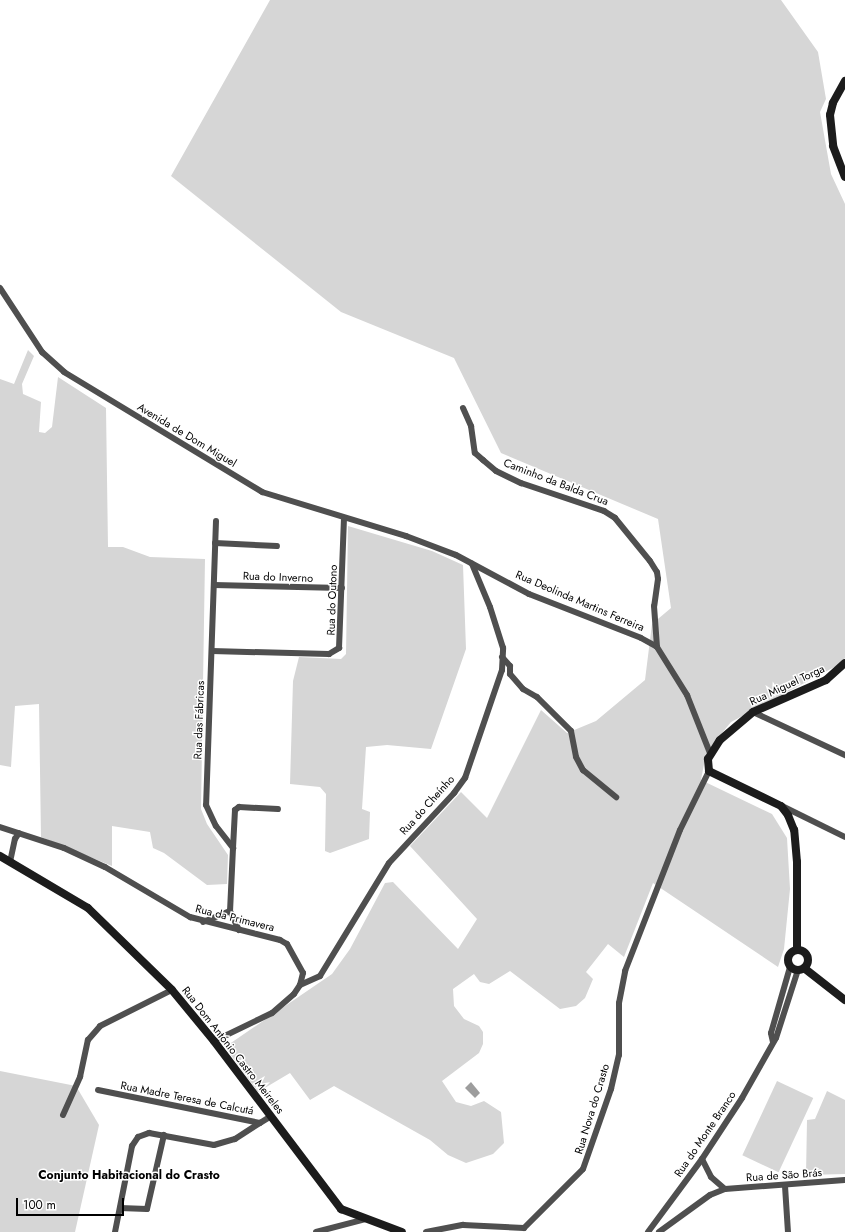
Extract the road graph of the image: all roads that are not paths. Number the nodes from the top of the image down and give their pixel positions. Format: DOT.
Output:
graph roads {
  1 [pos="845,81"];
  2 [pos="845,177"];
  3 [pos="0,288"];
  4 [pos="463,408"];
  5 [pos="344,519"];
  6 [pos="216,521"];
  7 [pos="406,536"];
  8 [pos="215,543"];
  9 [pos="278,546"];
  10 [pos="472,564"];
  11 [pos="214,585"];
  12 [pos="342,588"];
  13 [pos="657,647"];
  14 [pos="212,651"];
  15 [pos="502,657"];
  16 [pos="843,668"];
  17 [pos="753,712"];
  18 [pos="710,753"];
  19 [pos="845,755"];
  20 [pos="709,771"];
  21 [pos="616,797"];
  22 [pos="781,806"];
  23 [pos="278,809"];
  24 [pos="0,826"];
  25 [pos="19,833"];
  26 [pos="845,837"];
  27 [pos="233,848"];
  28 [pos="0,856"];
  29 [pos="10,862"];
  30 [pos="230,911"];
  31 [pos="202,922"];
  32 [pos="239,930"];
  33 [pos="797,950"];
  34 [pos="797,968"];
  35 [pos="300,985"];
  36 [pos="172,990"];
  37 [pos="845,1000"];
  38 [pos="214,1041"];
  39 [pos="98,1090"];
  40 [pos="63,1115"];
  41 [pos="271,1116"];
  42 [pos="260,1123"];
  43 [pos="164,1135"];
  44 [pos="702,1159"];
  45 [pos="845,1180"];
  46 [pos="785,1186"];
  47 [pos="725,1188"];
  48 [pos="120,1208"];
  49 [pos="366,1219"];
  50 [pos="522,1230"];
  51 [pos="115,1232"];
  52 [pos="316,1232"];
  53 [pos="402,1232"];
  54 [pos="426,1232"];
  55 [pos="648,1232"];
  56 [pos="659,1232"];
  57 [pos="788,1232"];
  1 -- 2 [label="street"];
  3 -- 5 [label="street, Avenida de Dom Miguel"];
  4 -- 13 [label="street, Caminho da Balda Crua"];
  5 -- 7 [label="street, Avenida de Dom Miguel"];
  5 -- 12 [label="street, Rua do Outono"];
  6 -- 8 [label="street, Rua das Fábricas"];
  7 -- 10 [label="street, Rua Deolinda Martins Ferreira"];
  8 -- 9 [label="street"];
  8 -- 11 [label="street, Rua das Fábricas"];
  10 -- 13 [label="street, Rua Deolinda Martins Ferreira"];
  10 -- 15 [label="street, Rua do Cheínho"];
  11 -- 12 [label="street, Rua do Inverno"];
  11 -- 14 [label="street, Rua das Fábricas"];
  12 -- 14 [label="street, Rua do Outono"];
  13 -- 18 [label="street, Caminho da Balda Crua"];
  14 -- 27 [label="street, Rua das Fábricas"];
  15 -- 21 [label="street"];
  15 -- 35 [label="street, Rua do Cheínho"];
  16 -- 17 [label="street, Rua Miguel Torga"];
  17 -- 18 [label="street, Rua Miguel Torga"];
  17 -- 19 [label="street"];
  18 -- 20 [label="street, Caminho da Balda Crua"];
  20 -- 22 [label="street"];
  20 -- 50 [label="street, Rua Nova do Crasto"];
  22 -- 26 [label="street"];
  22 -- 33 [label="street"];
  23 -- 27 [label="street"];
  24 -- 25 [label="street, Rua da Primavera"];
  25 -- 29 [label="street"];
  25 -- 31 [label="street, Rua da Primavera"];
  27 -- 30 [label="street"];
  28 -- 29 [label="street, Rua Dom António Castro Meireles"];
  29 -- 36 [label="street, Rua Dom António Castro Meireles"];
  30 -- 31 [label="street"];
  30 -- 32 [label="street"];
  31 -- 32 [label="street, Rua da Primavera"];
  32 -- 35 [label="street, Rua da Primavera"];
  33 -- 34 [label="street"];
  33 -- 34 [label="street"];
  34 -- 37 [label="street"];
  34 -- 44 [label="street, Rua do Monte Branco"];
  35 -- 38 [label="street"];
  36 -- 38 [label="street, Rua Dom António Castro Meireles"];
  36 -- 40 [label="street"];
  38 -- 41 [label="street, Rua Dom António Castro Meireles"];
  39 -- 42 [label="street, Rua Madre Teresa de Calcutá"];
  41 -- 42 [label="street, Rua Madre Teresa de Calcutá"];
  41 -- 49 [label="street, Rua Dom António Castro Meireles"];
  42 -- 43 [label="street"];
  43 -- 48 [label="street"];
  43 -- 48 [label="street"];
  44 -- 47 [label="street"];
  44 -- 55 [label="street, Rua do Monte Branco"];
  45 -- 46 [label="street, Rua de São Brás"];
  46 -- 47 [label="street, Rua de São Brás"];
  46 -- 57 [label="street"];
  47 -- 56 [label="street, Rua de São Brás"];
  48 -- 51 [label="street"];
  49 -- 52 [label="street"];
  49 -- 53 [label="street, Rua Dom António Castro Meireles"];
  50 -- 54 [label="street, Rua Nova do Crasto"];
}
